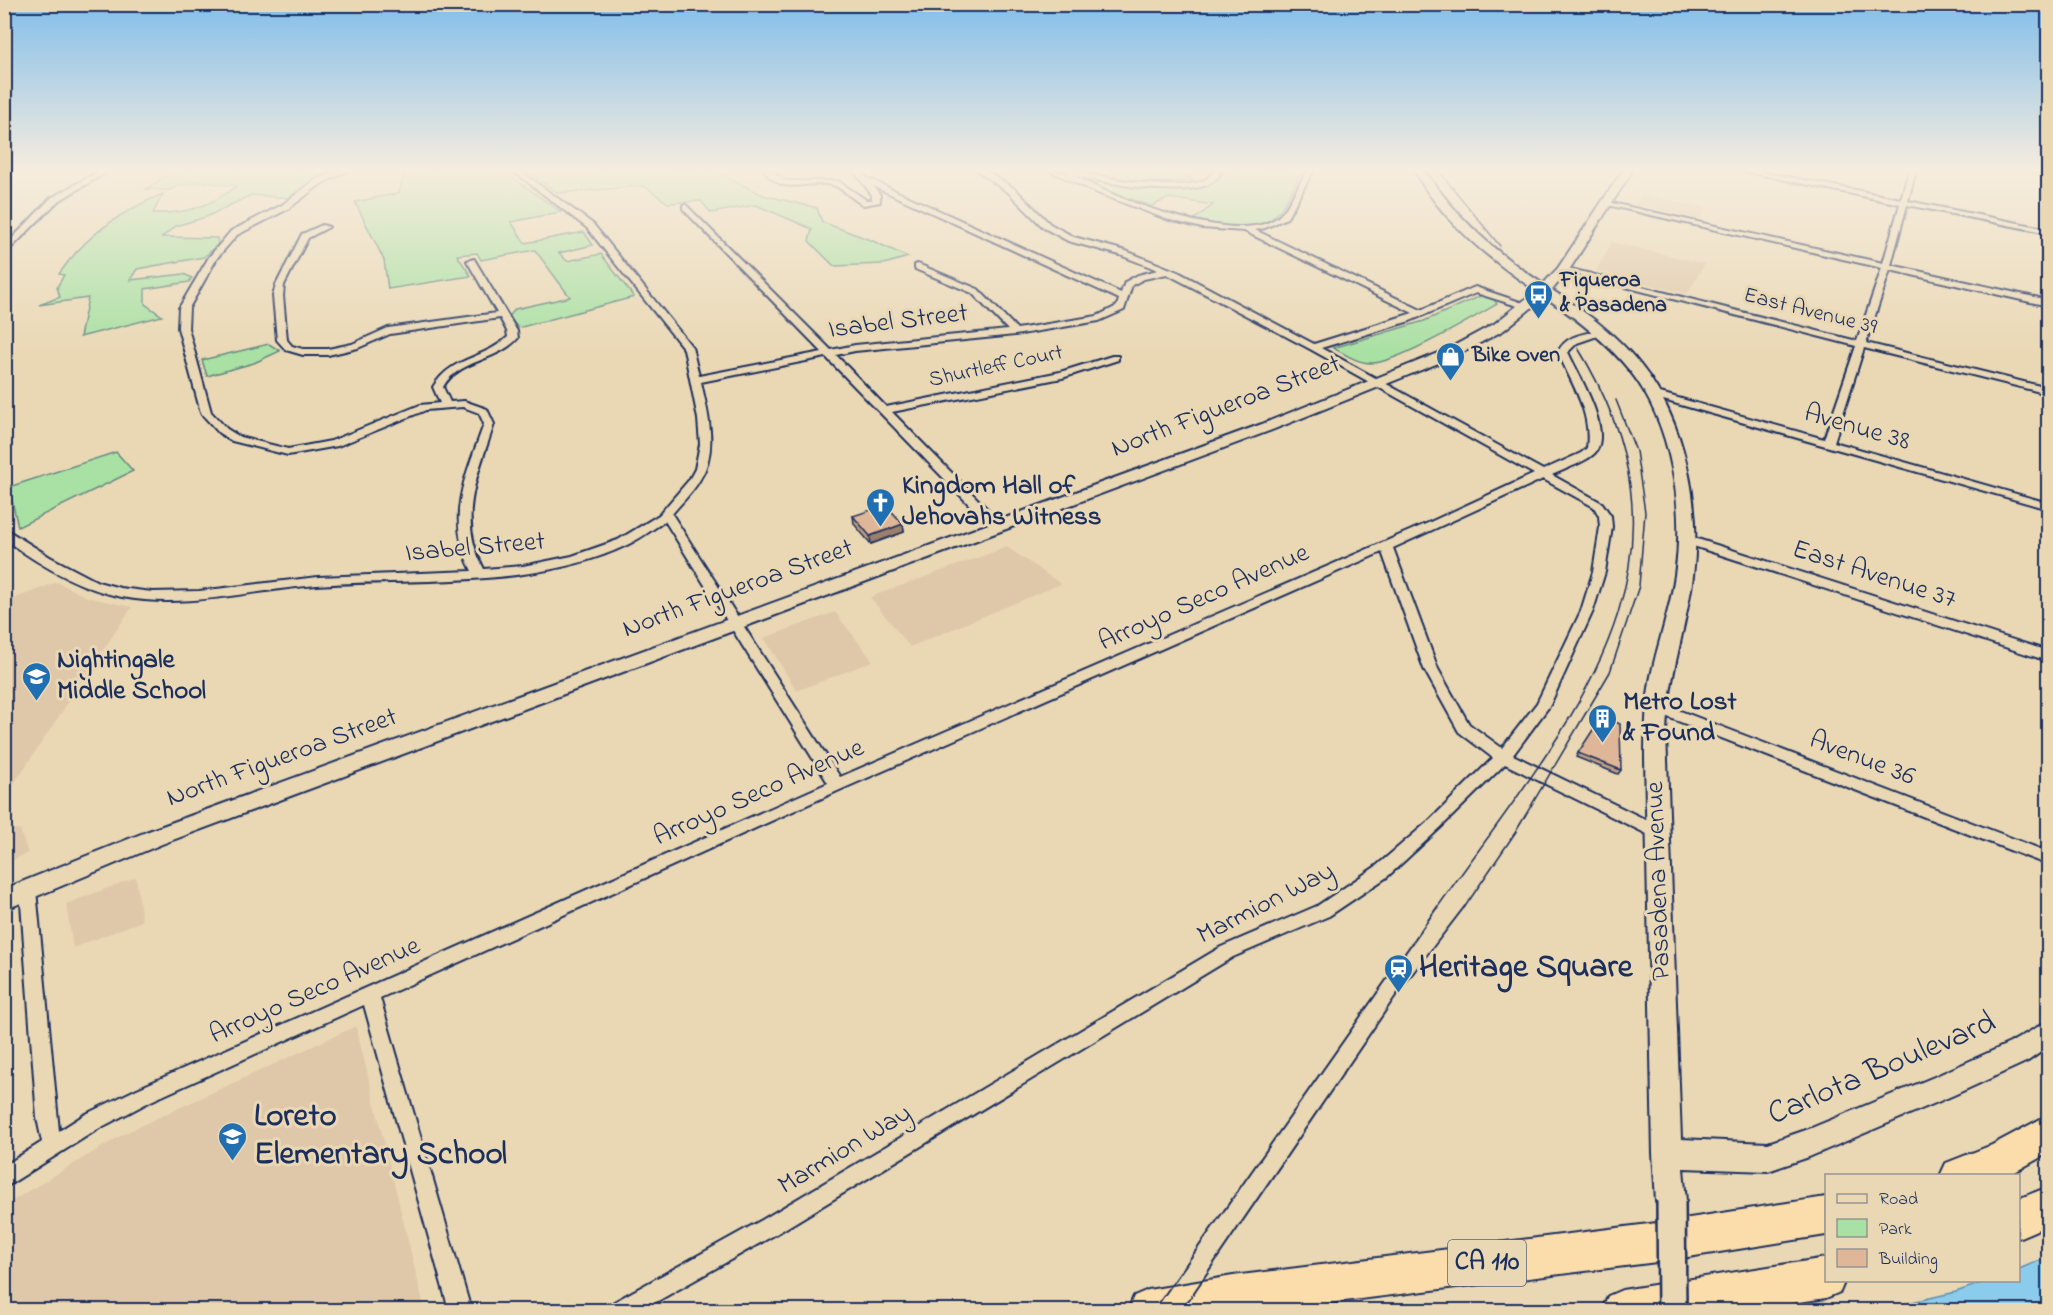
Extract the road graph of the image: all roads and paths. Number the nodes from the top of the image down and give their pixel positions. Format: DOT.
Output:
graph roads {
  1 [pos="24,231"];
  2 [pos="237,231"];
  3 [pos="315,231"];
  4 [pos="594,231"];
  5 [pos="710,231"];
  6 [pos="979,231"];
  7 [pos="1058,231"];
  8 [pos="1252,231"];
  9 [pos="1469,231"];
  10 [pos="1588,231"];
  11 [pos="1726,231"];
  12 [pos="1897,231"];
  13 [pos="4,253"];
  14 [pos="471,261"];
  15 [pos="918,267"];
  16 [pos="1886,268"];
  17 [pos="1563,270"];
  18 [pos="1167,271"];
  19 [pos="1545,290"];
  20 [pos="1123,297"];
  21 [pos="2049,303"];
  22 [pos="1527,306"];
  23 [pos="1421,313"];
  24 [pos="501,315"];
  25 [pos="1015,332"];
  26 [pos="1601,333"];
  27 [pos="1861,344"];
  28 [pos="1312,347"];
  29 [pos="830,353"];
  30 [pos="1114,358"];
  31 [pos="695,380"];
  32 [pos="1377,382"];
  33 [pos="2049,391"];
  34 [pos="1653,394"];
  35 [pos="446,404"];
  36 [pos="885,410"];
  37 [pos="1828,444"];
  38 [pos="1544,474"];
  39 [pos="2049,506"];
  40 [pos="666,513"];
  41 [pos="996,525"];
  42 [pos="4,532"];
  43 [pos="1685,539"];
  44 [pos="1386,546"];
  45 [pos="480,574"];
  46 [pos="736,621"];
  47 [pos="2049,656"];
  48 [pos="1657,707"];
  49 [pos="1503,757"];
  50 [pos="837,785"];
  51 [pos="1655,831"];
  52 [pos="2049,859"];
  53 [pos="28,890"];
  54 [pos="4,900"];
  55 [pos="370,994"];
  56 [pos="2049,1033"];
  57 [pos="2049,1133"];
  58 [pos="53,1147"];
  59 [pos="1667,1153"];
  60 [pos="1964,1174"];
  61 [pos="4,1178"];
  62 [pos="2049,1206"];
  63 [pos="1825,1216"];
  64 [pos="2020,1219"];
  65 [pos="1825,1278"];
  66 [pos="460,1311"];
  67 [pos="622,1311"];
  68 [pos="1148,1311"];
  69 [pos="1622,1311"];
  70 [pos="1672,1311"];
  1 -- 13 [label="street"];
  2 -- 35 [label="street"];
  3 -- 24 [label="street"];
  4 -- 31 [label="street"];
  5 -- 29 [label="street"];
  6 -- 20 [label="street"];
  7 -- 18 [label="street, Marmion Way"];
  8 -- 23 [label="street"];
  9 -- 19 [label="main road"];
  10 -- 17 [label="main road, North Figueroa Street"];
  11 -- 16 [label="street"];
  12 -- 16 [label="street"];
  14 -- 24 [label="street"];
  15 -- 25 [label="street"];
  16 -- 21 [label="street"];
  16 -- 27 [label="street"];
  17 -- 19 [label="main road, North Figueroa Street"];
  17 -- 27 [label="street, East Avenue 39"];
  18 -- 20 [label="street, Isabel Street"];
  18 -- 28 [label="street, Marmion Way"];
  19 -- 22 [label="main road, North Figueroa Street"];
  19 -- 26 [label="main road, Pasadena Avenue"];
  20 -- 25 [label="street, Isabel Street"];
  22 -- 23 [label="street, North Figueroa Street"];
  22 -- 32 [label="main road, North Figueroa Street"];
  23 -- 28 [label="street, North Figueroa Street"];
  24 -- 35 [label="street"];
  25 -- 29 [label="street, Isabel Street"];
  26 -- 34 [label="main road, Pasadena Avenue"];
  26 -- 38 [label="street"];
  27 -- 33 [label="street, East Avenue 39"];
  27 -- 37 [label="street"];
  28 -- 32 [label="street, Marmion Way"];
  29 -- 31 [label="street, Isabel Street"];
  29 -- 36 [label="street"];
  30 -- 36 [label="street, Shurtleff Court"];
  31 -- 40 [label="street, Isabel Street"];
  32 -- 38 [label="street, Marmion Way"];
  32 -- 41 [label="main road, North Figueroa Street"];
  34 -- 37 [label="street, Avenue 38"];
  34 -- 43 [label="main road, Pasadena Avenue"];
  35 -- 45 [label="street"];
  36 -- 41 [label="street"];
  37 -- 39 [label="street, Avenue 38"];
  38 -- 44 [label="street, Arroyo Seco Avenue"];
  38 -- 49 [label="street, Marmion Way"];
  40 -- 45 [label="street, Isabel Street"];
  40 -- 46 [label="street"];
  41 -- 46 [label="main road, North Figueroa Street"];
  42 -- 45 [label="street, Isabel Street"];
  43 -- 47 [label="street, East Avenue 37"];
  43 -- 48 [label="main road, Pasadena Avenue"];
  44 -- 49 [label="street"];
  44 -- 50 [label="street, Arroyo Seco Avenue"];
  46 -- 50 [label="street"];
  46 -- 53 [label="main road, North Figueroa Street"];
  48 -- 51 [label="main road, Pasadena Avenue"];
  48 -- 52 [label="street, Avenue 36"];
  49 -- 51 [label="street"];
  49 -- 67 [label="street, Marmion Way"];
  50 -- 55 [label="street, Arroyo Seco Avenue"];
  51 -- 59 [label="main road, Pasadena Avenue"];
  53 -- 54 [label="main road, North Figueroa Street"];
  53 -- 58 [label="street"];
  55 -- 58 [label="street, Arroyo Seco Avenue"];
  55 -- 66 [label="street"];
  56 -- 59 [label="main road, Carlota Boulevard"];
  57 -- 60 [label="highway"];
  58 -- 61 [label="street, Arroyo Seco Avenue"];
  59 -- 70 [label="main road, Pasadena Avenue, bridge"];
  62 -- 64 [label="highway"];
  63 -- 68 [label="highway, CA 110"];
  65 -- 69 [label="highway"];
}
